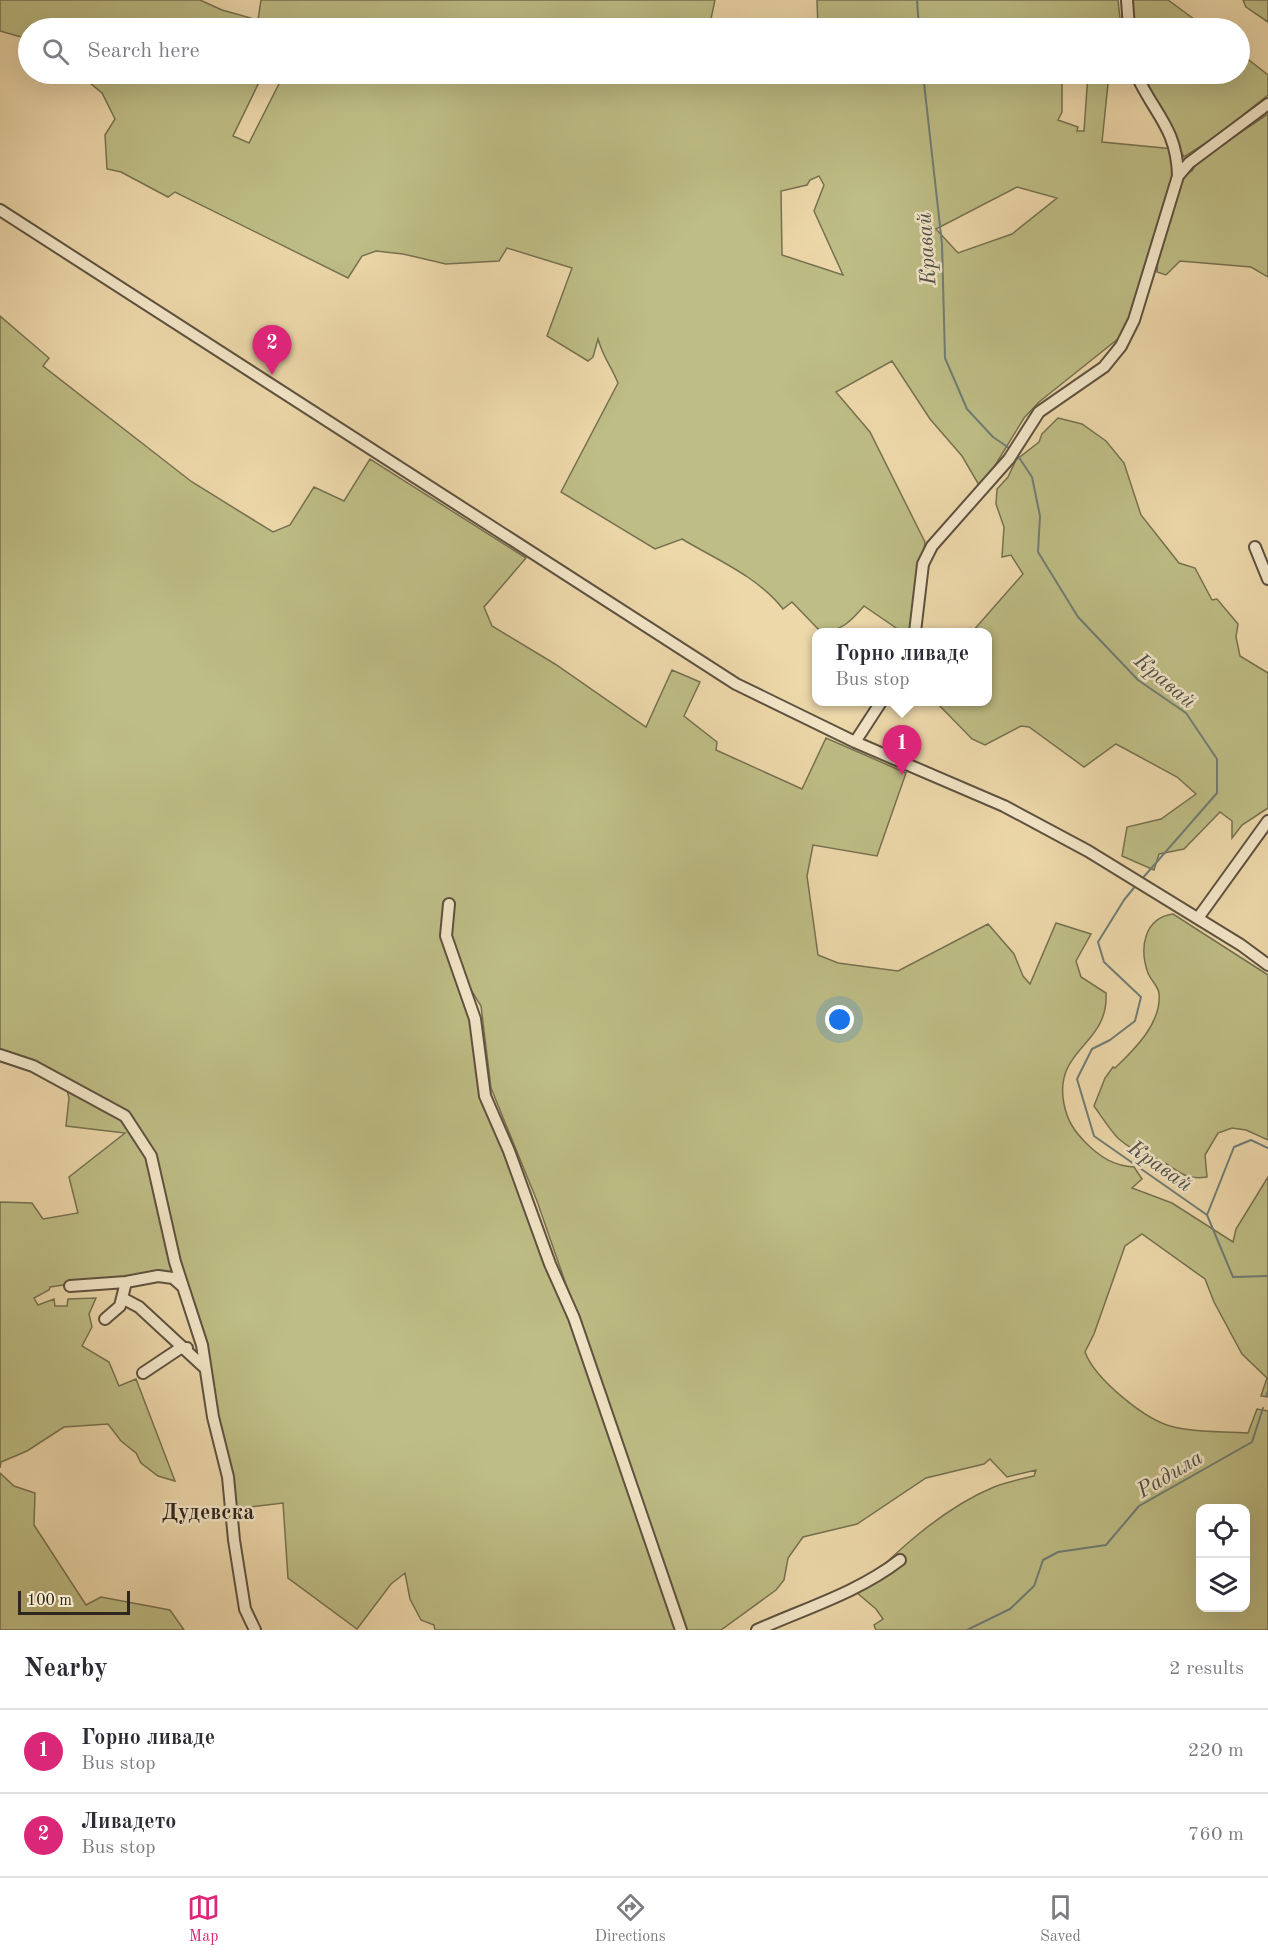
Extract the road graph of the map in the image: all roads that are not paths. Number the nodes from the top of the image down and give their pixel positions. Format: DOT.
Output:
graph roads {
  1 [pos="1126,0"];
  2 [pos="1128,18"];
  3 [pos="1142,84"];
  4 [pos="1268,104"];
  5 [pos="1178,176"];
  6 [pos="0,210"];
  7 [pos="1255,547"];
  8 [pos="1268,579"];
  9 [pos="916,628"];
  10 [pos="878,706"];
  11 [pos="855,742"];
  12 [pos="1268,821"];
  13 [pos="449,904"];
  14 [pos="1198,918"];
  15 [pos="1268,965"];
  16 [pos="0,1055"];
  17 [pos="126,1282"];
  18 [pos="182,1286"];
  19 [pos="70,1287"];
  20 [pos="124,1299"];
  21 [pos="105,1319"];
  22 [pos="187,1348"];
  23 [pos="206,1368"];
  24 [pos="143,1373"];
  25 [pos="900,1560"];
  26 [pos="255,1630"];
  27 [pos="681,1630"];
  28 [pos="757,1630"];
  1 -- 2 [label="street"];
  3 -- 5 [label="street"];
  4 -- 5 [label="street"];
  5 -- 9 [label="street"];
  6 -- 11 [label="street"];
  7 -- 8 [label="street"];
  10 -- 11 [label="street"];
  11 -- 14 [label="street"];
  12 -- 14 [label="street"];
  13 -- 27 [label="street"];
  14 -- 15 [label="street"];
  16 -- 18 [label="street"];
  17 -- 18 [label="street"];
  17 -- 19 [label="street"];
  17 -- 20 [label="street"];
  18 -- 23 [label="street"];
  20 -- 21 [label="street"];
  20 -- 22 [label="street"];
  22 -- 23 [label="street"];
  22 -- 24 [label="street"];
  23 -- 26 [label="street"];
  25 -- 28 [label="street"];
}
